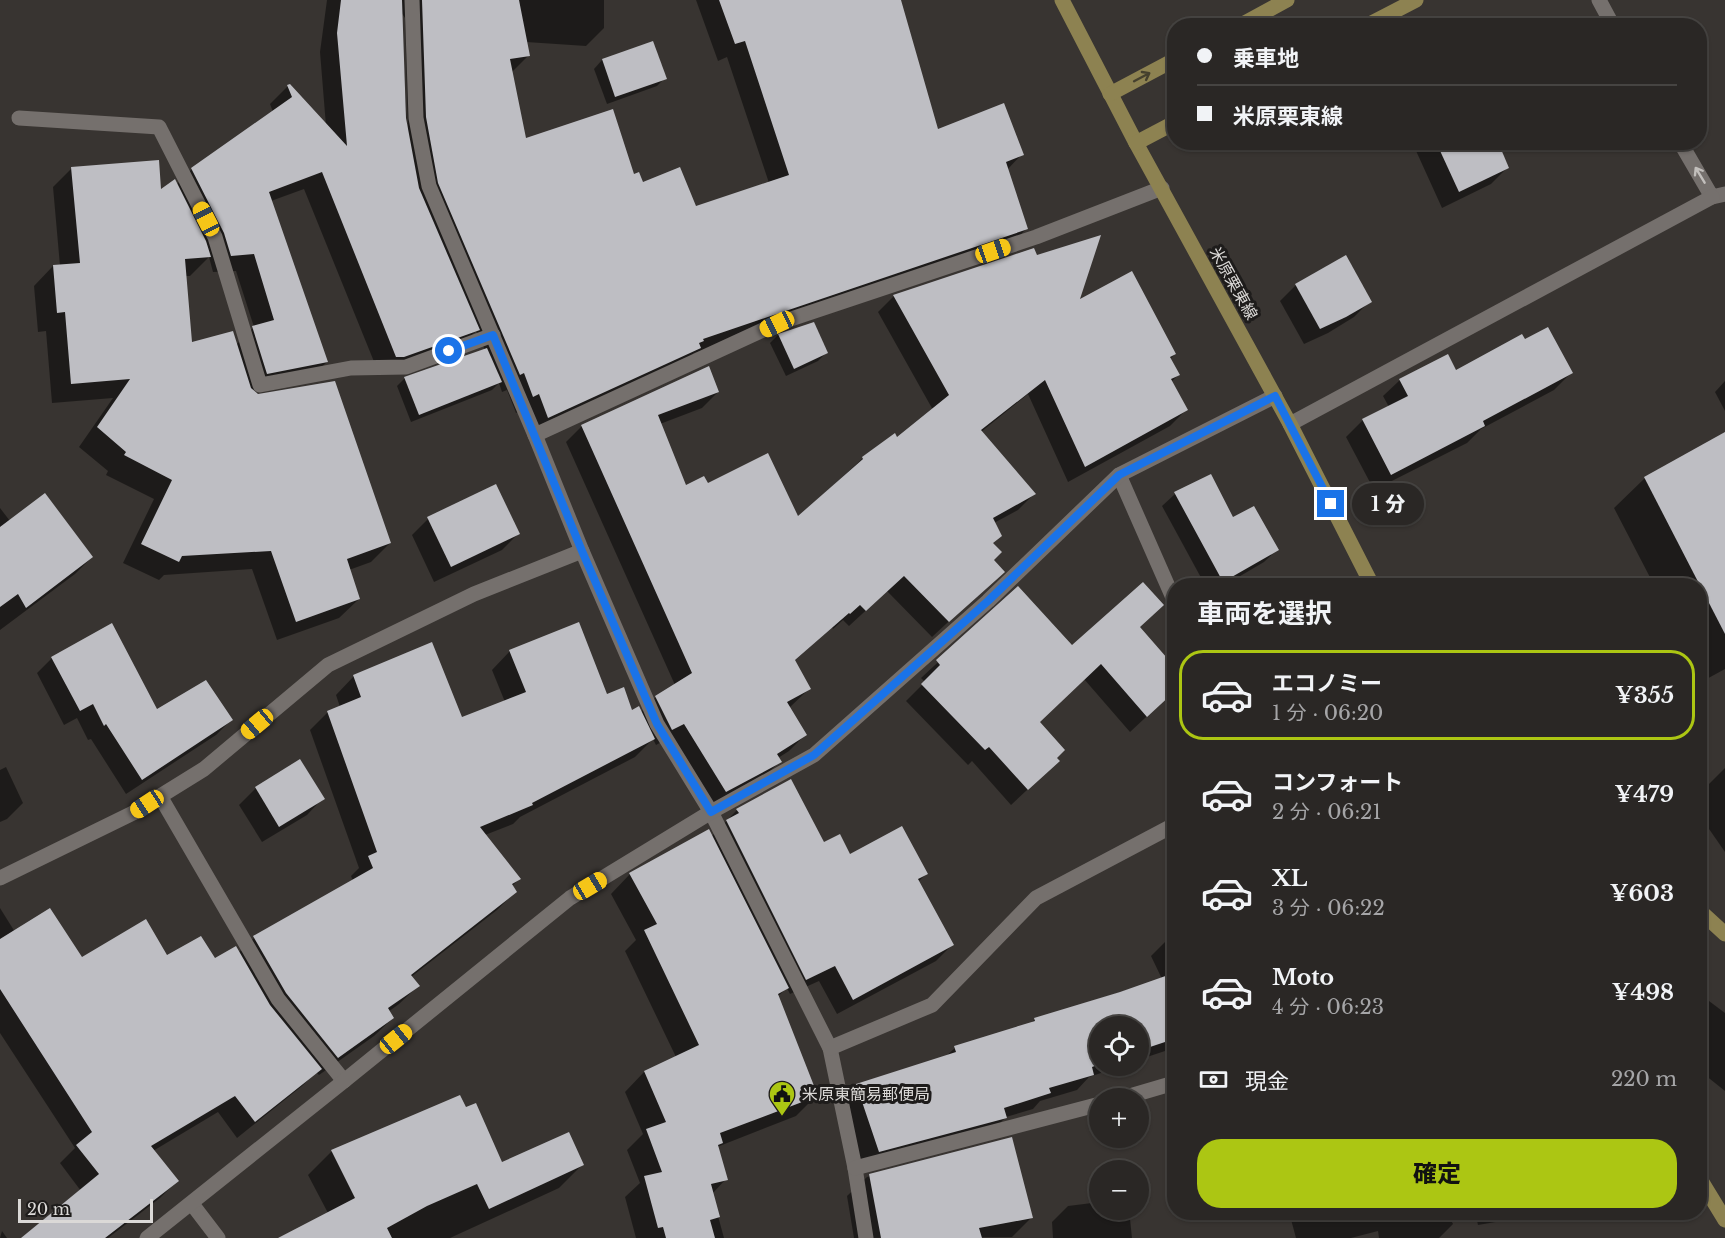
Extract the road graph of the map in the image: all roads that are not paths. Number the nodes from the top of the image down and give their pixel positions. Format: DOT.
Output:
graph roads {
  1 [pos="412,0"];
  2 [pos="1062,0"];
  3 [pos="1287,0"];
  4 [pos="1416,0"];
  5 [pos="1599,0"];
  6 [pos="1254,18"];
  7 [pos="1381,18"];
  8 [pos="1609,18"];
  9 [pos="1167,64"];
  10 [pos="1110,94"];
  11 [pos="19,118"];
  12 [pos="1167,126"];
  13 [pos="1136,142"];
  14 [pos="1686,150"];
  15 [pos="1162,188"];
  16 [pos="1719,195"];
  17 [pos="493,335"];
  18 [pos="1275,396"];
  19 [pos="1290,424"];
  20 [pos="535,435"];
  21 [pos="1119,475"];
  22 [pos="582,551"];
  23 [pos="1368,578"];
  24 [pos="1167,584"];
  25 [pos="160,796"];
  26 [pos="711,812"];
  27 [pos="1167,829"];
  28 [pos="0,878"];
  29 [pos="1707,917"];
  30 [pos="1725,934"];
  31 [pos="830,1047"];
  32 [pos="344,1081"];
  33 [pos="1167,1085"];
  34 [pos="1149,1090"];
  35 [pos="1089,1107"];
  36 [pos="855,1168"];
  37 [pos="1707,1190"];
  38 [pos="192,1204"];
  39 [pos="1725,1220"];
  40 [pos="147,1238"];
  41 [pos="218,1238"];
  42 [pos="866,1238"];
  1 -- 17 [label="street"];
  2 -- 10 [label="main road, 米原栗東線"];
  3 -- 6 [label="main road"];
  4 -- 7 [label="main road"];
  5 -- 8 [label="street"];
  10 -- 9 [label="main road, one-way"];
  10 -- 13 [label="main road, 米原栗東線"];
  11 -- 17 [label="street"];
  12 -- 13 [label="main road"];
  13 -- 15 [label="main road, 米原栗東線"];
  16 -- 14 [label="street, one-way"];
  15 -- 18 [label="main road, 米原栗東線"];
  15 -- 20 [label="street"];
  16 -- 19 [label="street"];
  17 -- 20 [label="street"];
  18 -- 19 [label="main road, 米原栗東線"];
  18 -- 21 [label="street"];
  19 -- 23 [label="main road, 米原栗東線"];
  20 -- 22 [label="street"];
  21 -- 24 [label="street"];
  21 -- 26 [label="street"];
  22 -- 25 [label="street"];
  22 -- 26 [label="street"];
  25 -- 28 [label="street"];
  25 -- 32 [label="street"];
  26 -- 31 [label="street"];
  26 -- 32 [label="street"];
  27 -- 31 [label="street"];
  29 -- 30 [label="main road"];
  31 -- 36 [label="street"];
  32 -- 38 [label="street"];
  33 -- 34 [label="street"];
  35 -- 36 [label="street"];
  36 -- 42 [label="street"];
  37 -- 39 [label="main road"];
  38 -- 40 [label="street"];
  38 -- 41 [label="street"];
}
